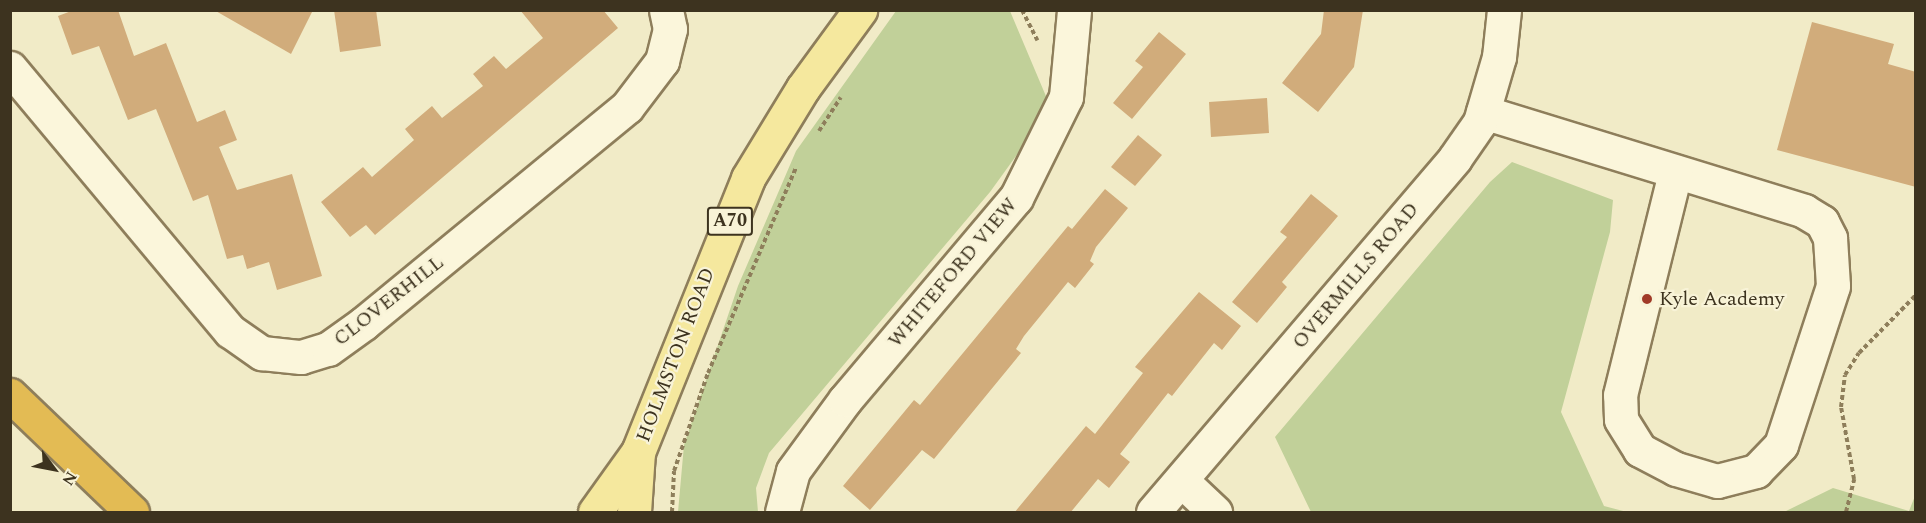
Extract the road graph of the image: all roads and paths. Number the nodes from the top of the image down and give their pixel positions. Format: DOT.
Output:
graph roads {
  1 [pos="666,10"];
  2 [pos="860,10"];
  3 [pos="1074,10"];
  4 [pos="1504,10"];
  5 [pos="10,68"];
  6 [pos="848,87"];
  7 [pos="1483,112"];
  8 [pos="817,134"];
  9 [pos="798,163"];
  10 [pos="1675,172"];
  11 [pos="1916,295"];
  12 [pos="10,395"];
  13 [pos="638,452"];
  14 [pos="1181,480"];
  15 [pos="132,513"];
  16 [pos="596,513"];
  17 [pos="634,513"];
  18 [pos="672,513"];
  19 [pos="782,513"];
  20 [pos="1153,513"];
  21 [pos="1215,513"];
  22 [pos="1846,513"];
  1 -- 5 [label="street, CLOVERHILL"];
  2 -- 13 [label="main road, HOLMSTON ROAD / A70"];
  3 -- 19 [label="street, WHITEFORD VIEW"];
  4 -- 7 [label="street, OVERMILLS ROAD"];
  6 -- 8 [label="path"];
  7 -- 10 [label="street"];
  7 -- 14 [label="street, OVERMILLS ROAD"];
  9 -- 18 [label="path"];
  10 -- 10 [label="street"];
  11 -- 22 [label="path"];
  12 -- 15 [label="highway"];
  13 -- 16 [label="main road, A70"];
  13 -- 17 [label="main road, A70"];
  14 -- 20 [label="street, OVERMILLS ROAD"];
  14 -- 21 [label="street"];
}
